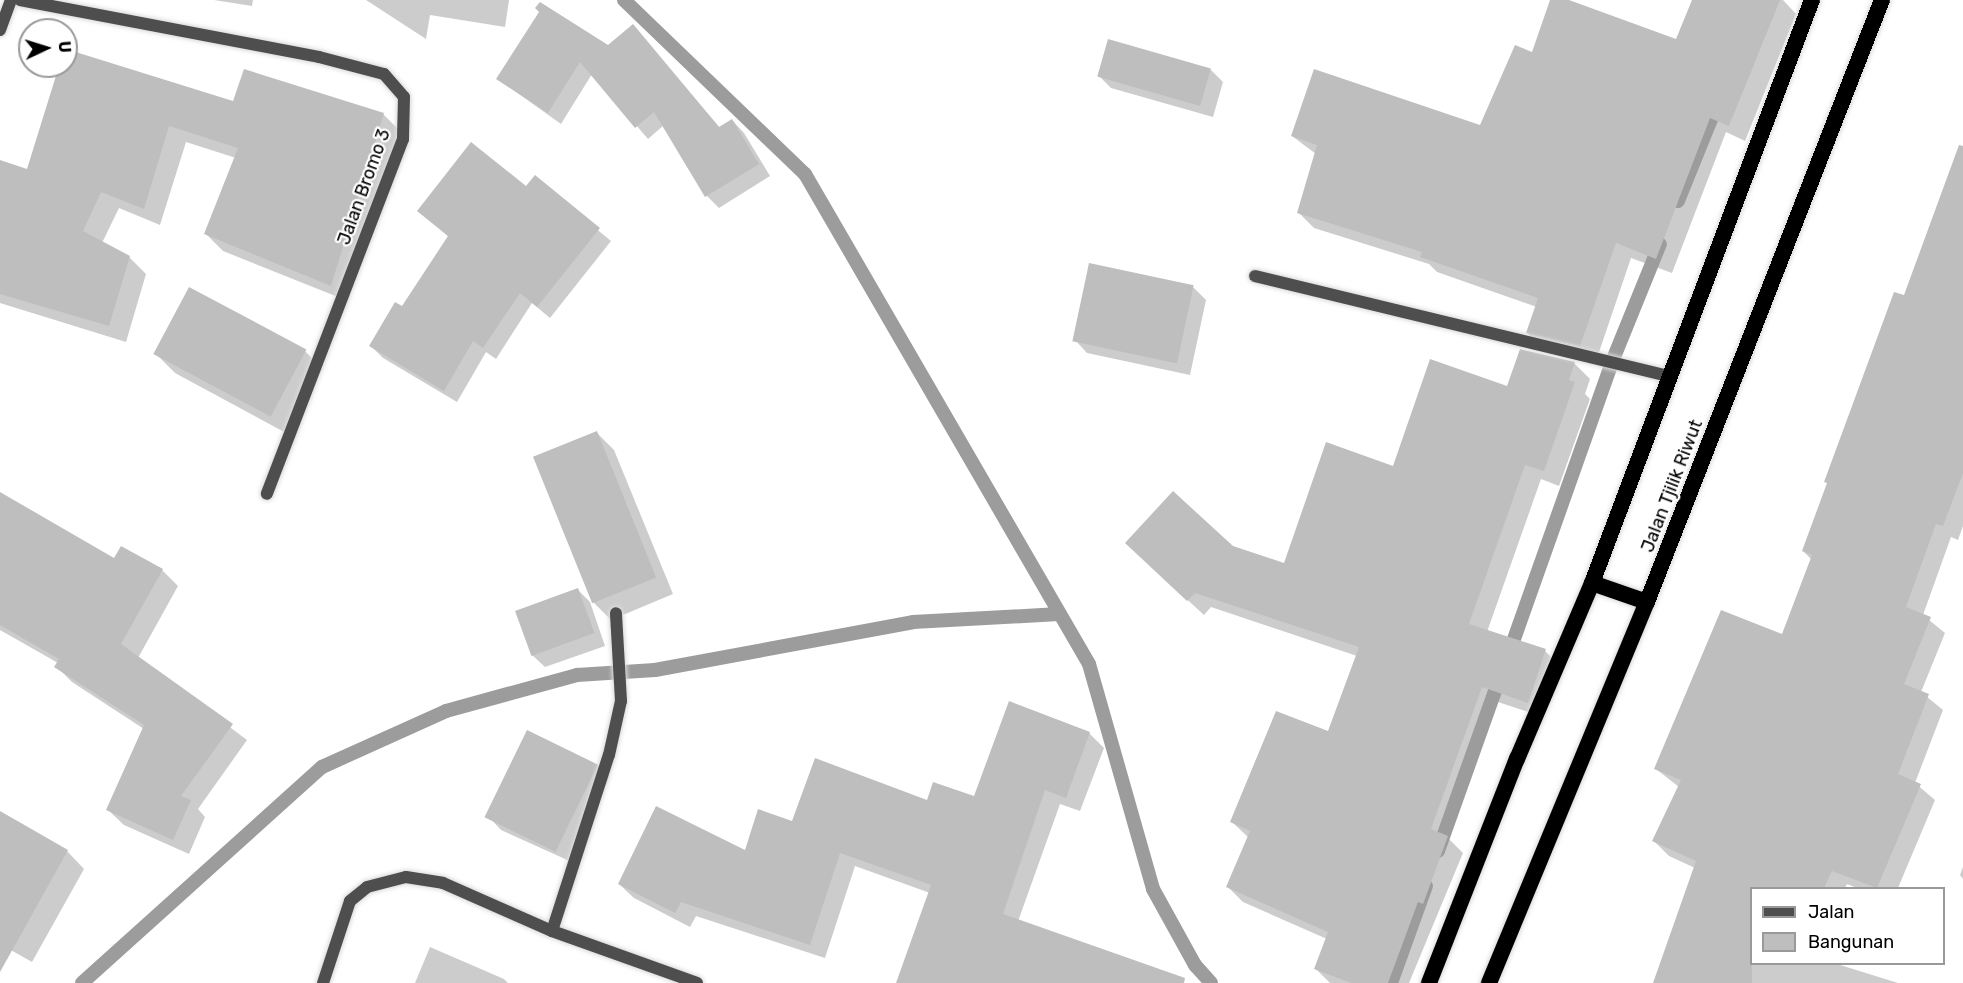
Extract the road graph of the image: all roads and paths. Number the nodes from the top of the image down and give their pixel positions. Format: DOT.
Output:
graph roads {
  1 [pos="11,0"];
  2 [pos="21,0"];
  3 [pos="1812,0"];
  4 [pos="1882,0"];
  5 [pos="0,30"];
  6 [pos="1255,276"];
  7 [pos="1668,376"];
  8 [pos="267,494"];
  9 [pos="1592,583"];
  10 [pos="1647,602"];
  11 [pos="616,613"];
  12 [pos="552,931"];
  13 [pos="323,983"];
  14 [pos="697,983"];
  15 [pos="1429,983"];
  16 [pos="1489,983"];
  1 -- 5 [label="street"];
  2 -- 8 [label="street, Jalan Bromo 3"];
  3 -- 7 [label="highway"];
  4 -- 10 [label="highway, Jalan Tjilik Riwut"];
  6 -- 7 [label="street"];
  7 -- 9 [label="highway"];
  9 -- 10 [label="highway"];
  9 -- 15 [label="highway"];
  10 -- 16 [label="highway, Jalan Tjilik Riwut"];
  11 -- 12 [label="street"];
  12 -- 13 [label="street"];
  12 -- 14 [label="street"];
}
